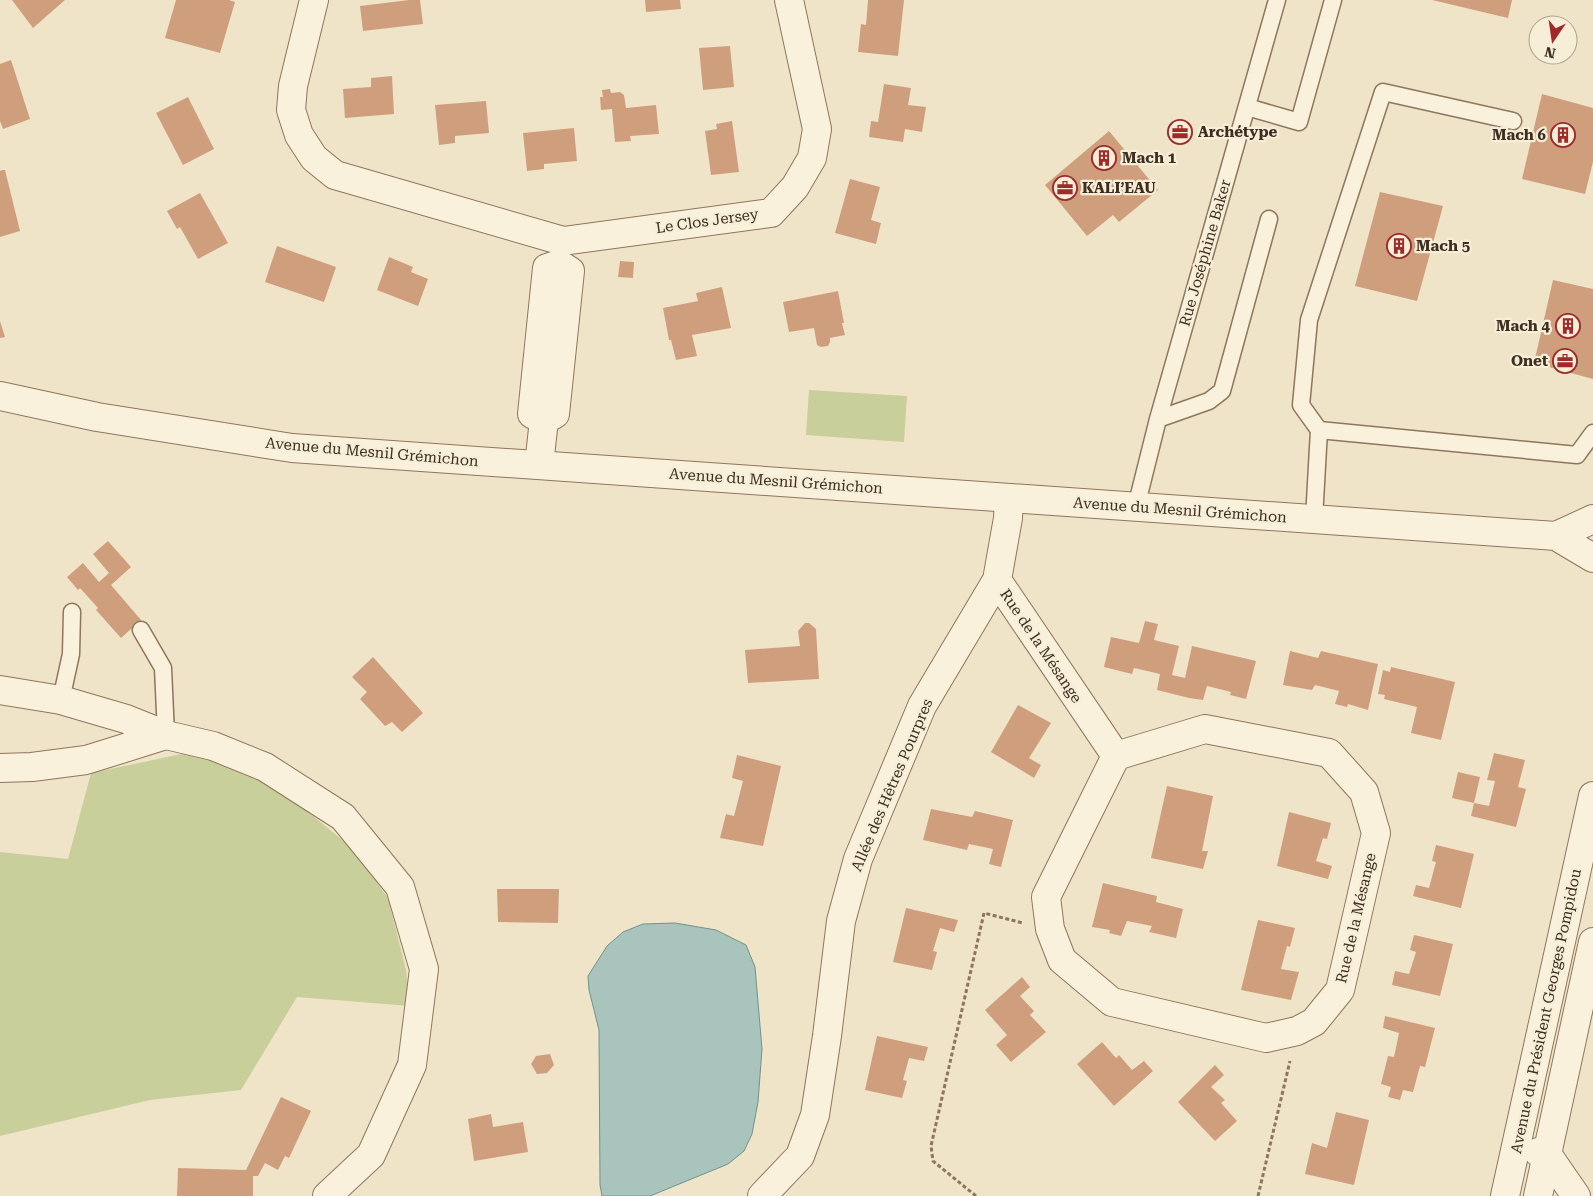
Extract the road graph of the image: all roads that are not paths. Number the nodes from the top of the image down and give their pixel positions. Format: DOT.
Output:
graph roads {
  1 [pos="314,0"];
  2 [pos="789,0"];
  3 [pos="1277,0"];
  4 [pos="1333,0"];
  5 [pos="1247,107"];
  6 [pos="1513,121"];
  7 [pos="1269,218"];
  8 [pos="561,253"];
  9 [pos="0,396"];
  10 [pos="1158,419"];
  11 [pos="1319,430"];
  12 [pos="1593,433"];
  13 [pos="539,465"];
  14 [pos="1009,498"];
  15 [pos="1136,507"];
  16 [pos="1593,518"];
  17 [pos="1314,519"];
  18 [pos="1556,536"];
  19 [pos="1593,558"];
  20 [pos="997,580"];
  21 [pos="72,612"];
  22 [pos="141,630"];
  23 [pos="0,690"];
  24 [pos="61,700"];
  25 [pos="166,735"];
  26 [pos="1116,756"];
  27 [pos="0,768"];
  28 [pos="1593,796"];
  29 [pos="1593,942"];
  30 [pos="1516,1147"];
  31 [pos="1548,1154"];
  32 [pos="327,1196"];
  33 [pos="762,1196"];
  34 [pos="1505,1196"];
  35 [pos="1538,1196"];
  36 [pos="1576,1196"];
  1 -- 8 [label="street, Le Clos Jersey"];
  2 -- 8 [label="street, Le Clos Jersey"];
  3 -- 5 [label="lane, Rue Joséphine Baker"];
  4 -- 5 [label="lane"];
  5 -- 10 [label="lane, Rue Joséphine Baker"];
  6 -- 11 [label="lane"];
  7 -- 10 [label="lane"];
  8 -- 13 [label="street"];
  9 -- 13 [label="street, Avenue du Mesnil Grémichon"];
  10 -- 15 [label="lane, Rue Joséphine Baker"];
  11 -- 12 [label="lane"];
  11 -- 17 [label="lane"];
  13 -- 14 [label="street, Avenue du Mesnil Grémichon"];
  14 -- 15 [label="street, Avenue du Mesnil Grémichon"];
  14 -- 20 [label="street, Rue de la Mésange"];
  15 -- 17 [label="street, Avenue du Mesnil Grémichon"];
  16 -- 18 [label="street, Avenue du Mesnil Grémichon"];
  17 -- 18 [label="street, Avenue du Mesnil Grémichon"];
  18 -- 19 [label="street, Avenue du Mesnil Grémichon"];
  20 -- 26 [label="street, Rue de la Mésange"];
  20 -- 33 [label="street, Allée des Hêtres Pourpres"];
  21 -- 24 [label="lane"];
  22 -- 25 [label="lane"];
  23 -- 24 [label="street"];
  24 -- 25 [label="street"];
  25 -- 27 [label="street"];
  25 -- 32 [label="street"];
  26 -- 26 [label="street, Rue de la Mésange"];
  28 -- 30 [label="street, Avenue du Président Georges Pompidou"];
  29 -- 31 [label="street, Avenue du Président Georges Pompidou"];
  30 -- 31 [label="street"];
  30 -- 34 [label="street, Avenue du Président Georges Pompidou"];
  31 -- 35 [label="street, Avenue du Président Georges Pompidou"];
  31 -- 36 [label="street"];
}
